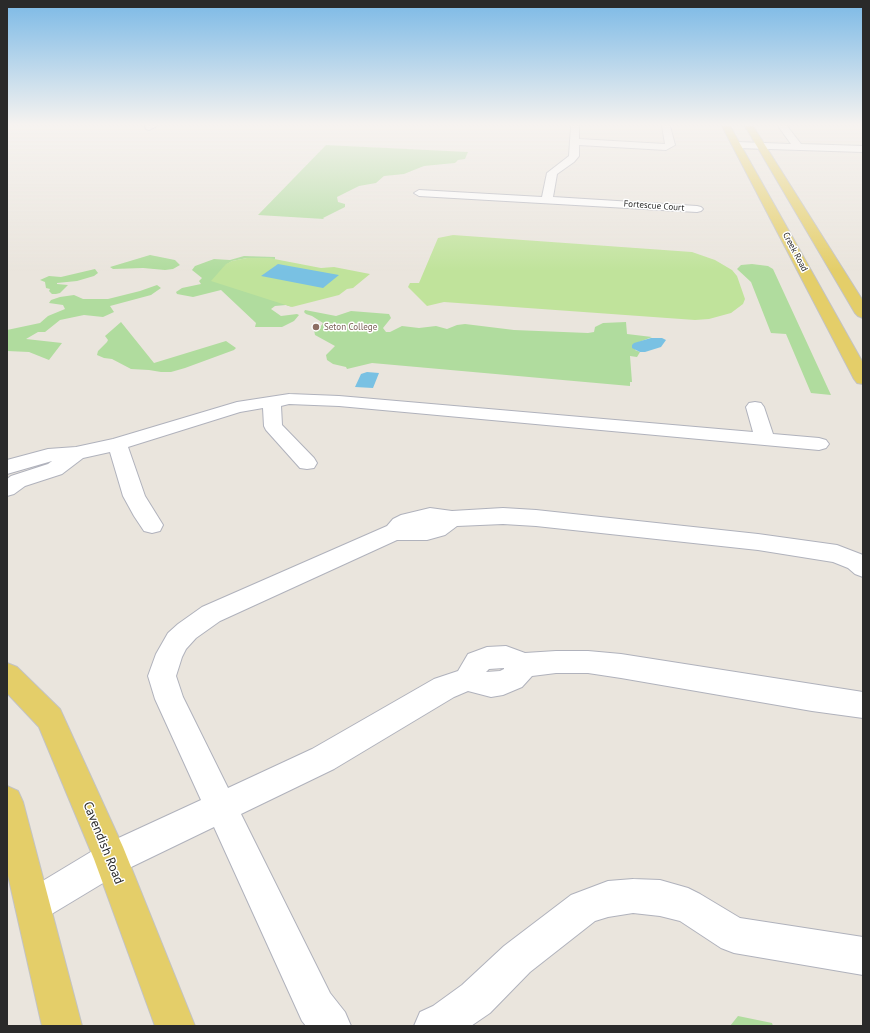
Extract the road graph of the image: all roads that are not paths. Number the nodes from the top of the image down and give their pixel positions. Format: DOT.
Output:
graph roads {
  1 [pos="552,174"];
  2 [pos="752,174"];
  3 [pos="777,174"];
  4 [pos="419,193"];
  5 [pos="546,200"];
  6 [pos="697,209"];
  7 [pos="863,313"];
  8 [pos="863,379"];
  9 [pos="272,401"];
  10 [pos="755,407"];
  11 [pos="765,439"];
  12 [pos="117,444"];
  13 [pos="819,444"];
  14 [pos="76,454"];
  15 [pos="307,463"];
  16 [pos="7,466"];
  17 [pos="7,489"];
  18 [pos="152,525"];
  19 [pos="863,568"];
  20 [pos="7,675"];
  21 [pos="863,705"];
  22 [pos="7,802"];
  23 [pos="220,807"];
  24 [pos="111,860"];
  25 [pos="33,906"];
  26 [pos="863,956"];
  27 [pos="62,1026"];
  28 [pos="175,1026"];
  29 [pos="330,1026"];
  30 [pos="434,1026"];
  1 -- 5 [label="street"];
  2 -- 8 [label="main road, Creek Road"];
  3 -- 7 [label="main road"];
  4 -- 5 [label="street, Fortescue Court"];
  5 -- 6 [label="street, Fortescue Court"];
  9 -- 11 [label="street"];
  9 -- 12 [label="street"];
  9 -- 15 [label="street"];
  10 -- 11 [label="street"];
  11 -- 13 [label="street"];
  12 -- 14 [label="street"];
  12 -- 18 [label="street"];
  14 -- 16 [label="street"];
  14 -- 17 [label="street"];
  19 -- 23 [label="street"];
  20 -- 24 [label="main road, Cavendish Road"];
  21 -- 23 [label="street"];
  22 -- 25 [label="main road"];
  23 -- 24 [label="street"];
  23 -- 29 [label="street"];
  24 -- 25 [label="street"];
  24 -- 28 [label="main road, Cavendish Road"];
  25 -- 27 [label="main road"];
  26 -- 30 [label="street"];
}
